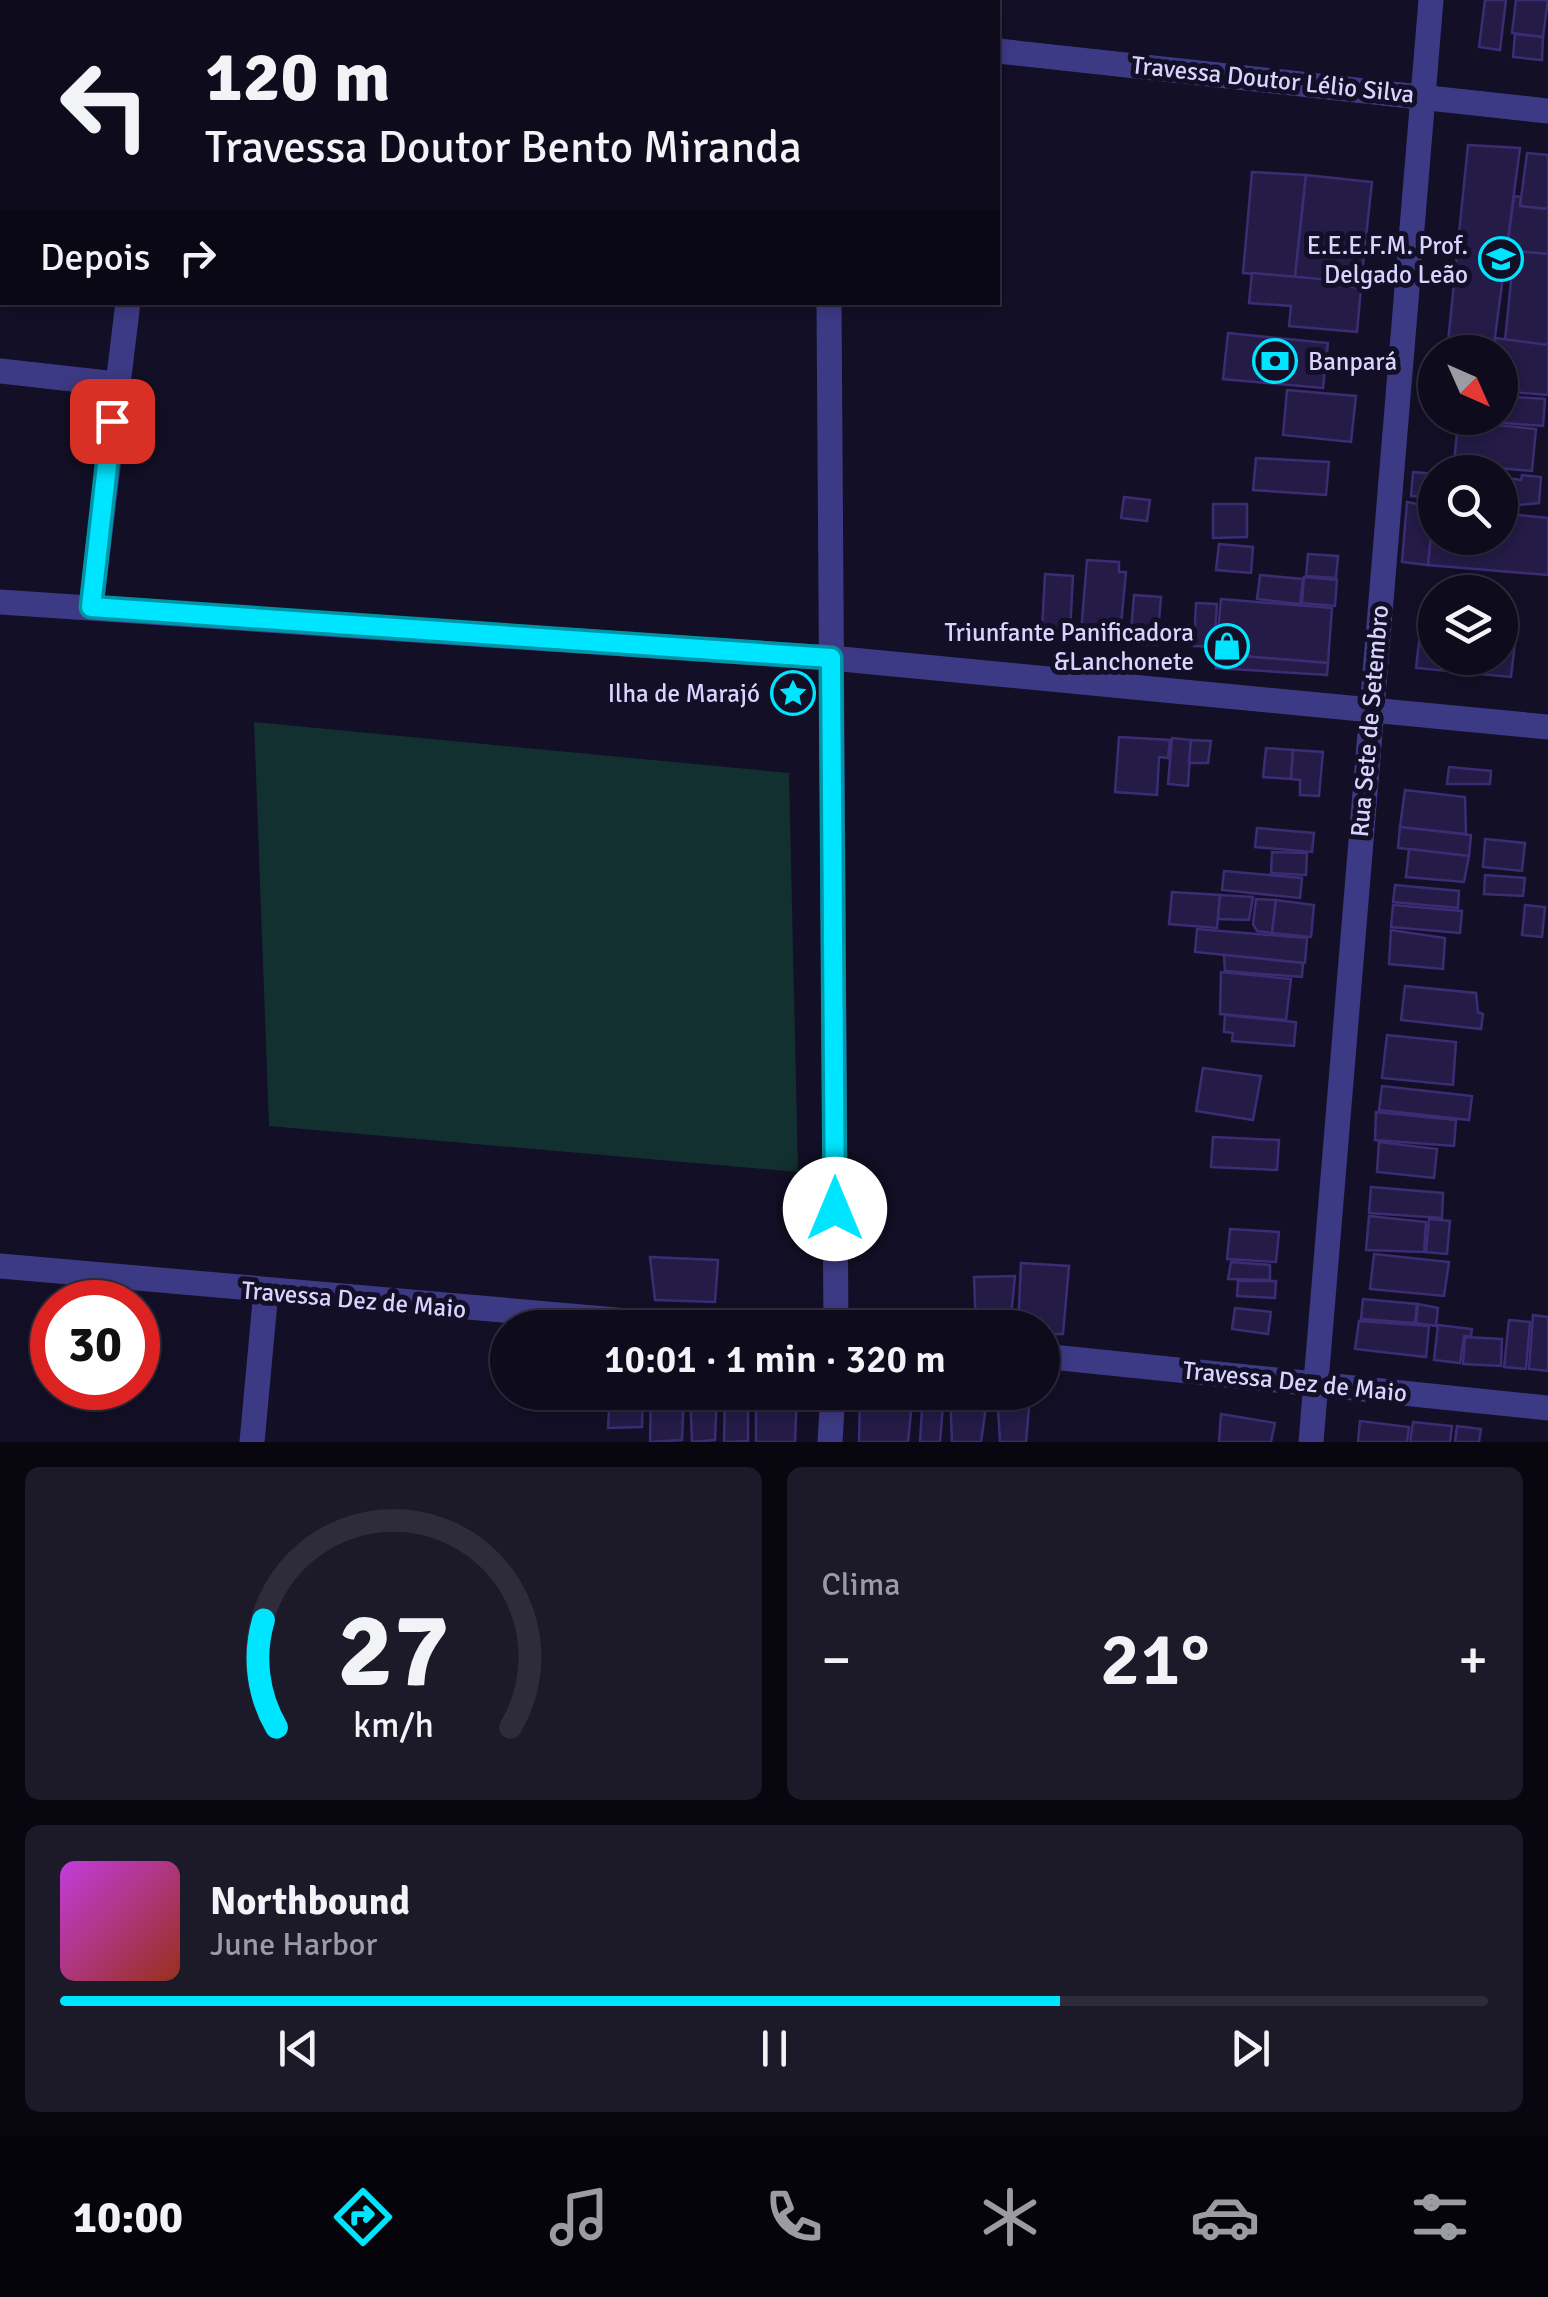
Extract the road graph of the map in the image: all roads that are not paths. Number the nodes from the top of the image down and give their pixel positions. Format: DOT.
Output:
graph roads {
  1 [pos="1431,0"];
  2 [pos="1000,50"];
  3 [pos="1421,95"];
  4 [pos="1548,111"];
  5 [pos="128,305"];
  6 [pos="829,305"];
  7 [pos="0,371"];
  8 [pos="116,384"];
  9 [pos="0,602"];
  10 [pos="91,607"];
  11 [pos="831,658"];
  12 [pos="1370,711"];
  13 [pos="1548,727"];
  14 [pos="0,1266"];
  15 [pos="266,1291"];
  16 [pos="493,1310"];
  17 [pos="836,1310"];
  18 [pos="1060,1358"];
  19 [pos="1316,1381"];
  20 [pos="1548,1408"];
  21 [pos="832,1410"];
  22 [pos="252,1442"];
  23 [pos="830,1442"];
  24 [pos="1311,1442"];
  1 -- 3 [label="street, Rua Sete de Setembro"];
  2 -- 3 [label="street, Travessa Doutor Lélio Silva"];
  3 -- 4 [label="street, Travessa Doutor Lélio Silva"];
  3 -- 12 [label="street, Rua Sete de Setembro"];
  5 -- 8 [label="street"];
  6 -- 11 [label="street"];
  7 -- 8 [label="street"];
  8 -- 10 [label="street"];
  9 -- 10 [label="street"];
  10 -- 11 [label="street"];
  11 -- 12 [label="street"];
  11 -- 17 [label="street"];
  12 -- 13 [label="street"];
  12 -- 19 [label="street, Rua Sete de Setembro"];
  14 -- 15 [label="street, Travessa Dez de Maio"];
  15 -- 16 [label="street, Travessa Dez de Maio"];
  15 -- 22 [label="street"];
  18 -- 19 [label="street, Travessa Dez de Maio"];
  19 -- 20 [label="street, Travessa Dez de Maio"];
  19 -- 24 [label="street, Rua Sete de Setembro"];
  21 -- 23 [label="street"];
}
